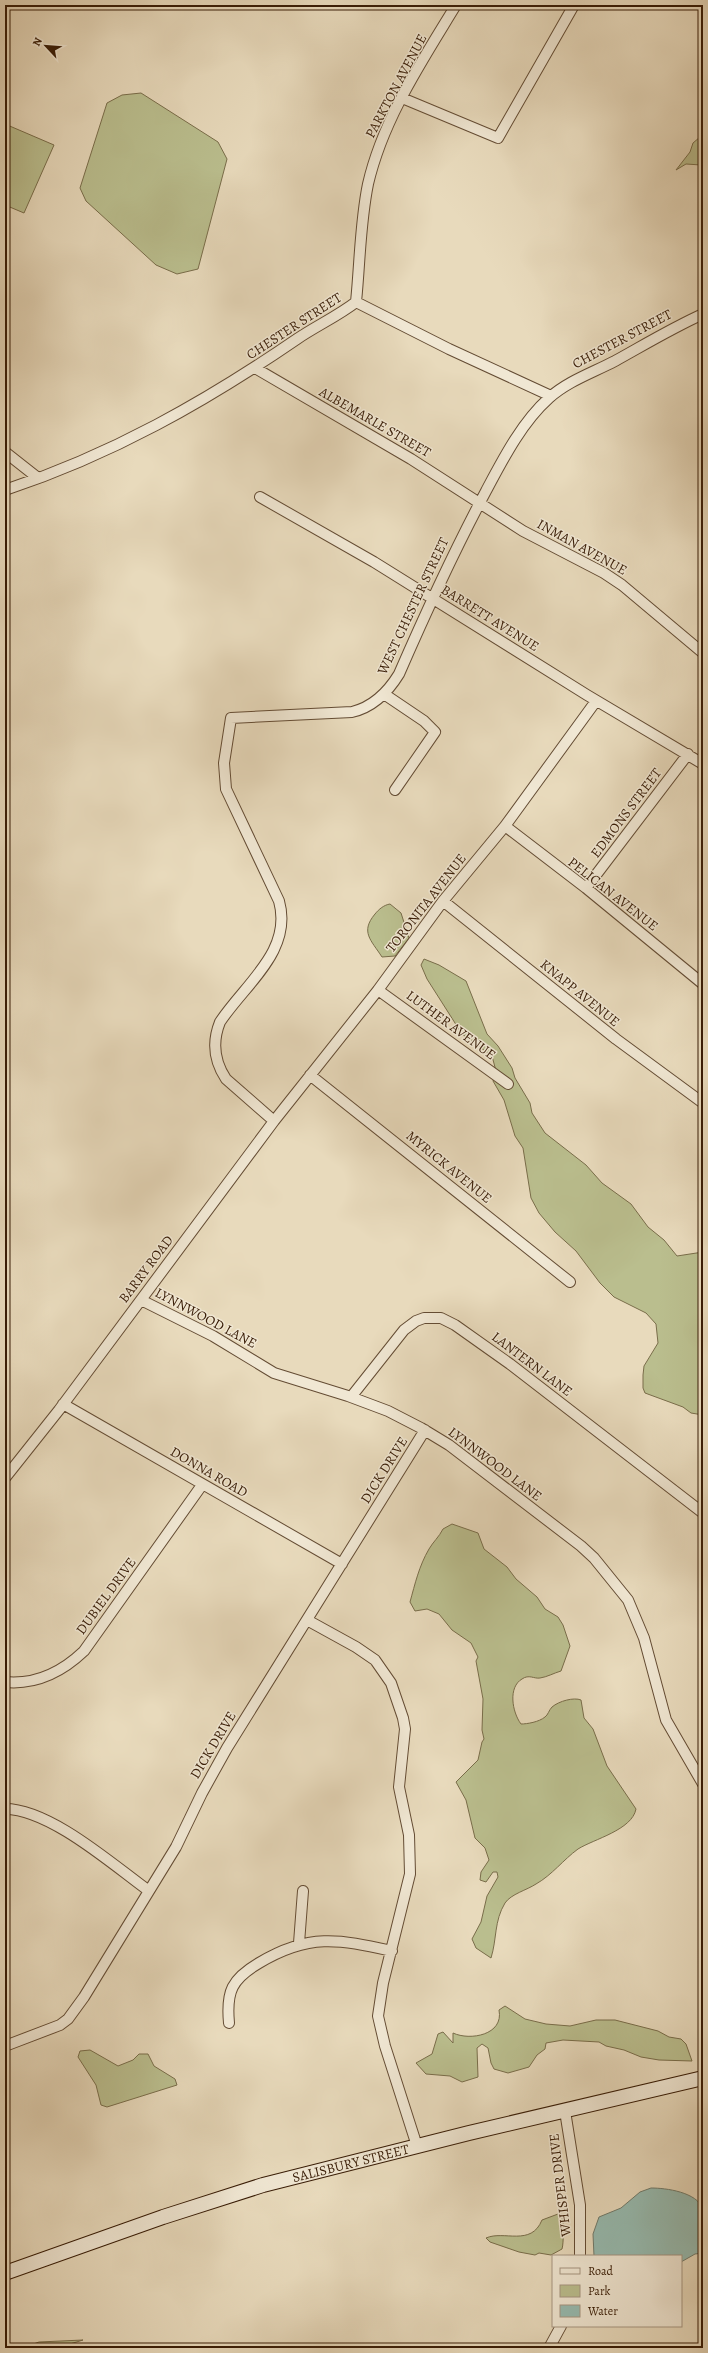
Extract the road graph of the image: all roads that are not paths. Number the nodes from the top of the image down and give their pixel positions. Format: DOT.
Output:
graph roads {
  1 [pos="456,5"];
  2 [pos="574,5"];
  3 [pos="402,98"];
  4 [pos="356,302"];
  5 [pos="703,314"];
  6 [pos="255,368"];
  7 [pos="551,396"];
  8 [pos="5,452"];
  9 [pos="38,478"];
  10 [pos="5,490"];
  11 [pos="260,497"];
  12 [pos="480,502"];
  13 [pos="433,598"];
  14 [pos="703,653"];
  15 [pos="384,694"];
  16 [pos="596,701"];
  17 [pos="688,754"];
  18 [pos="703,764"];
  19 [pos="396,790"];
  20 [pos="505,826"];
  21 [pos="586,888"];
  22 [pos="443,901"];
  23 [pos="703,984"];
  24 [pos="378,990"];
  25 [pos="310,1076"];
  26 [pos="508,1084"];
  27 [pos="703,1103"];
  28 [pos="274,1121"];
  29 [pos="570,1282"];
  30 [pos="141,1300"];
  31 [pos="351,1397"];
  32 [pos="63,1404"];
  33 [pos="425,1430"];
  34 [pos="5,1478"];
  35 [pos="202,1485"];
  36 [pos="703,1513"];
  37 [pos="342,1564"];
  38 [pos="307,1620"];
  39 [pos="5,1682"];
  40 [pos="703,1784"];
  41 [pos="5,1809"];
  42 [pos="149,1891"];
  43 [pos="303,1891"];
  44 [pos="299,1943"];
  45 [pos="392,1951"];
  46 [pos="229,2023"];
  47 [pos="5,2046"];
  48 [pos="703,2078"];
  49 [pos="565,2111"];
  50 [pos="417,2146"];
  51 [pos="580,2255"];
  52 [pos="5,2273"];
  53 [pos="560,2327"];
  54 [pos="549,2348"];
  1 -- 3 [label="street, PARKTON AVENUE"];
  2 -- 3 [label="street"];
  3 -- 4 [label="street, PARKTON AVENUE"];
  4 -- 6 [label="street, CHESTER STREET"];
  4 -- 7 [label="street, CHESTER STREET"];
  5 -- 7 [label="street, CHESTER STREET"];
  6 -- 9 [label="street, CHESTER STREET"];
  6 -- 12 [label="street, ALBEMARLE STREET"];
  7 -- 12 [label="street, WEST CHESTER STREET"];
  8 -- 9 [label="street"];
  9 -- 10 [label="street, CHESTER STREET"];
  11 -- 13 [label="street, BARRETT AVENUE"];
  12 -- 13 [label="street, WEST CHESTER STREET"];
  12 -- 14 [label="street, INMAN AVENUE"];
  13 -- 15 [label="street, WEST CHESTER STREET"];
  13 -- 16 [label="street, BARRETT AVENUE"];
  15 -- 19 [label="street"];
  15 -- 28 [label="street, WEST CHESTER STREET"];
  16 -- 17 [label="street, BARRETT AVENUE"];
  16 -- 20 [label="street, TORONITA AVENUE"];
  17 -- 18 [label="street, BARRETT AVENUE"];
  17 -- 21 [label="street, EDMONS STREET"];
  20 -- 21 [label="street, PELICAN AVENUE"];
  20 -- 22 [label="street, TORONITA AVENUE"];
  21 -- 23 [label="street, PELICAN AVENUE"];
  22 -- 24 [label="street, TORONITA AVENUE"];
  22 -- 27 [label="street, KNAPP AVENUE"];
  24 -- 25 [label="street, TORONITA AVENUE"];
  24 -- 26 [label="street, LUTHER AVENUE"];
  25 -- 28 [label="street, TORONITA AVENUE"];
  25 -- 29 [label="street, MYRICK AVENUE"];
  28 -- 30 [label="street, BARRY ROAD"];
  30 -- 31 [label="street, LYNNWOOD LANE"];
  30 -- 32 [label="street, BARRY ROAD"];
  31 -- 33 [label="street, LYNNWOOD LANE"];
  31 -- 36 [label="street, LANTERN LANE"];
  32 -- 34 [label="street, BARRY ROAD"];
  32 -- 35 [label="street, DONNA ROAD"];
  33 -- 37 [label="street, DICK DRIVE"];
  33 -- 40 [label="street, LYNNWOOD LANE"];
  35 -- 37 [label="street, DONNA ROAD"];
  35 -- 39 [label="street, DUBIEL DRIVE"];
  37 -- 38 [label="street, DICK DRIVE"];
  38 -- 42 [label="street, DICK DRIVE"];
  38 -- 45 [label="street"];
  41 -- 42 [label="street"];
  42 -- 47 [label="street, DICK DRIVE"];
  43 -- 44 [label="street"];
  44 -- 45 [label="street"];
  44 -- 46 [label="street"];
  45 -- 50 [label="street"];
  48 -- 49 [label="main road, SALISBURY STREET"];
  49 -- 50 [label="main road, SALISBURY STREET"];
  49 -- 51 [label="street, WHISPER DRIVE"];
  50 -- 52 [label="main road, SALISBURY STREET"];
  53 -- 54 [label="street"];
}
